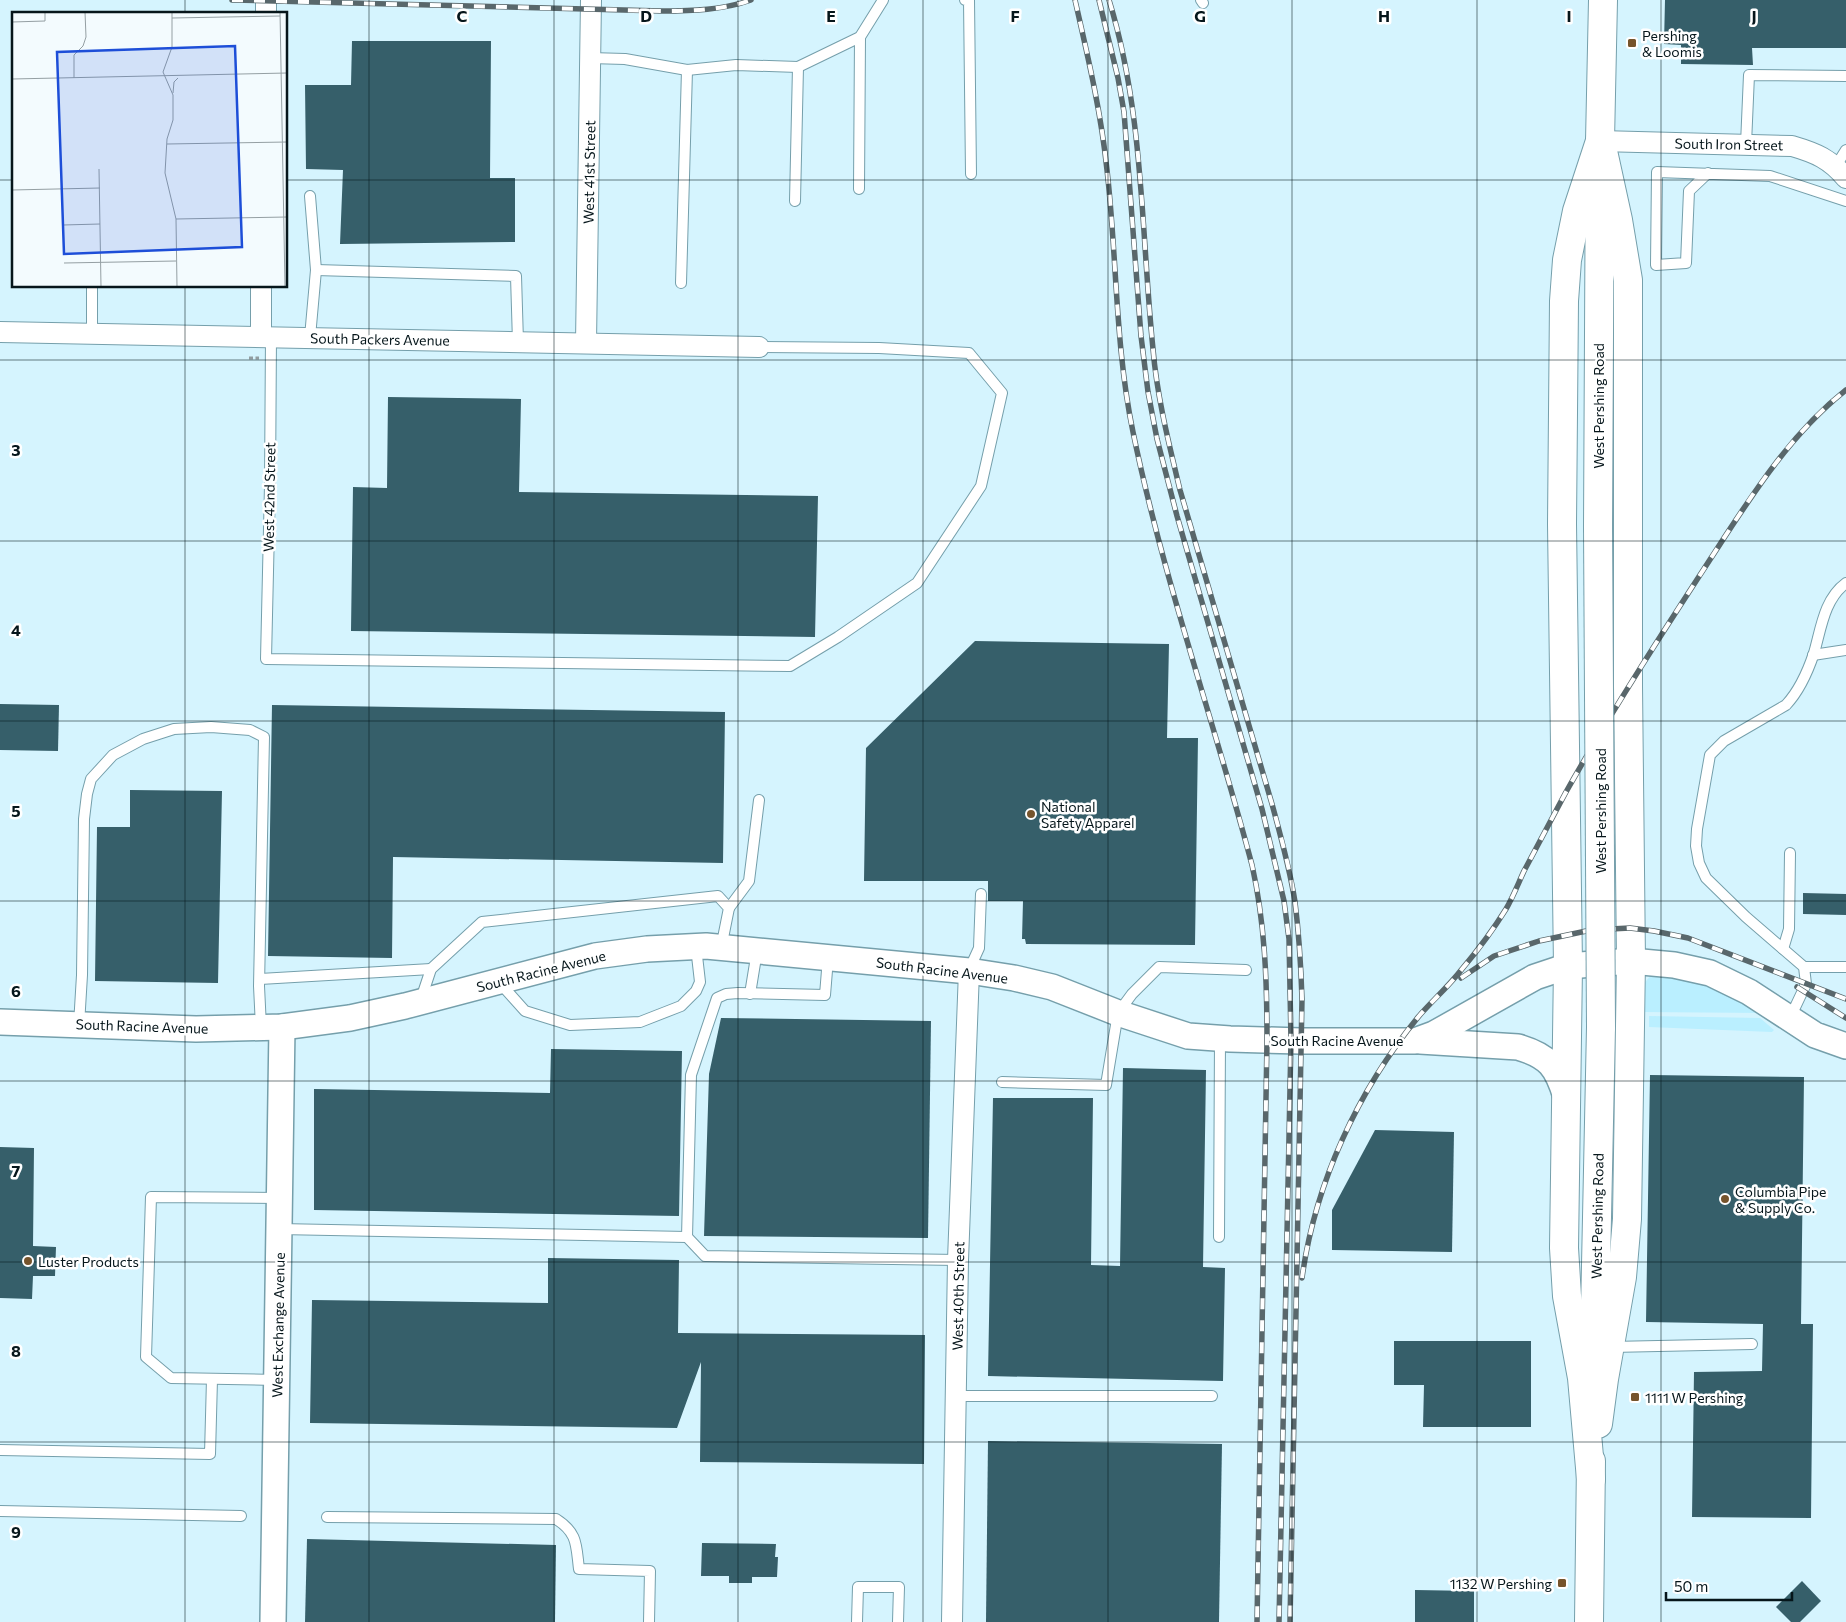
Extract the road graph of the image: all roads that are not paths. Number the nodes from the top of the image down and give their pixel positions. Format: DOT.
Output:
graph roads {
  1 [pos="591,0"];
  2 [pos="883,0"];
  3 [pos="965,0"];
  4 [pos="1603,0"];
  5 [pos="860,37"];
  6 [pos="590,58"];
  7 [pos="798,67"];
  8 [pos="687,70"];
  9 [pos="1846,76"];
  10 [pos="1600,141"];
  11 [pos="1746,144"];
  12 [pos="1843,165"];
  13 [pos="1708,173"];
  14 [pos="971,174"];
  15 [pos="859,189"];
  16 [pos="310,196"];
  17 [pos="795,201"];
  18 [pos="1846,201"];
  19 [pos="316,270"];
  20 [pos="681,283"];
  21 [pos="92,288"];
  22 [pos="262,288"];
  23 [pos="0,332"];
  24 [pos="92,333"];
  25 [pos="266,336"];
  26 [pos="310,337"];
  27 [pos="518,342"];
  28 [pos="586,343"];
  29 [pos="759,348"];
  30 [pos="1846,583"];
  31 [pos="1846,650"];
  32 [pos="1813,655"];
  33 [pos="759,800"];
  34 [pos="1790,853"];
  35 [pos="981,894"];
  36 [pos="729,908"];
  37 [pos="696,947"];
  38 [pos="721,948"];
  39 [pos="1783,949"];
  40 [pos="757,951"];
  41 [pos="828,957"];
  42 [pos="1630,961"];
  43 [pos="1568,966"];
  44 [pos="1804,967"];
  45 [pos="1846,967"];
  46 [pos="431,969"];
  47 [pos="1246,970"];
  48 [pos="968,971"];
  49 [pos="260,979"];
  50 [pos="499,982"];
  51 [pos="750,994"];
  52 [pos="420,1002"];
  53 [pos="1118,1013"];
  54 [pos="1789,1019"];
  55 [pos="0,1022"];
  56 [pos="79,1025"];
  57 [pos="272,1028"];
  58 [pos="1220,1038"];
  59 [pos="1415,1041"];
  60 [pos="1846,1046"];
  61 [pos="1002,1082"];
  62 [pos="1566,1097"];
  63 [pos="280,1198"];
  64 [pos="279,1229"];
  65 [pos="687,1237"];
  66 [pos="1219,1237"];
  67 [pos="958,1260"];
  68 [pos="1752,1344"];
  69 [pos="1610,1346"];
  70 [pos="212,1379"];
  71 [pos="277,1380"];
  72 [pos="956,1396"];
  73 [pos="1212,1396"];
  74 [pos="0,1450"];
  75 [pos="1591,1479"];
  76 [pos="0,1511"];
  77 [pos="242,1516"];
  78 [pos="327,1516"];
  79 [pos="273,1622"];
  80 [pos="650,1622"];
  81 [pos="857,1622"];
  82 [pos="898,1622"];
  83 [pos="952,1622"];
  84 [pos="1588,1622"];
  1 -- 6 [label="street, West 41st Street"];
  2 -- 5 [label="lane"];
  3 -- 14 [label="lane"];
  4 -- 10 [label="main road, West Pershing Road"];
  5 -- 7 [label="lane"];
  5 -- 15 [label="lane"];
  6 -- 8 [label="lane"];
  6 -- 28 [label="street, West 41st Street"];
  7 -- 8 [label="lane"];
  7 -- 17 [label="lane"];
  8 -- 20 [label="lane"];
  9 -- 11 [label="lane"];
  10 -- 11 [label="street, South Iron Street"];
  10 -- 42 [label="main road"];
  10 -- 43 [label="main road"];
  10 -- 75 [label="main road, West Pershing Road, bridge"];
  11 -- 12 [label="street, South Iron Street"];
  13 -- 13 [label="lane"];
  13 -- 18 [label="lane"];
  16 -- 19 [label="lane"];
  19 -- 26 [label="lane"];
  19 -- 27 [label="lane"];
  21 -- 24 [label="lane"];
  22 -- 25 [label="street, West 42nd Street"];
  23 -- 24 [label="street, South Packers Avenue"];
  24 -- 25 [label="street, South Packers Avenue"];
  25 -- 26 [label="street, South Packers Avenue"];
  25 -- 29 [label="lane, West 42nd Street"];
  26 -- 27 [label="street, South Packers Avenue"];
  27 -- 28 [label="street, South Packers Avenue"];
  28 -- 29 [label="street, South Packers Avenue"];
  30 -- 32 [label="lane"];
  31 -- 32 [label="lane"];
  32 -- 39 [label="lane"];
  33 -- 36 [label="lane"];
  34 -- 39 [label="lane"];
  35 -- 48 [label="lane"];
  36 -- 38 [label="lane"];
  36 -- 46 [label="lane"];
  37 -- 38 [label="street, South Racine Avenue"];
  37 -- 50 [label="street, South Racine Avenue"];
  37 -- 50 [label="lane"];
  38 -- 40 [label="street, South Racine Avenue"];
  39 -- 44 [label="lane"];
  40 -- 41 [label="street, South Racine Avenue"];
  40 -- 51 [label="lane"];
  41 -- 48 [label="street, South Racine Avenue"];
  41 -- 51 [label="lane"];
  42 -- 43 [label="street, South Racine Avenue"];
  42 -- 54 [label="street, South Racine Avenue"];
  42 -- 69 [label="main road"];
  43 -- 59 [label="street, South Racine Avenue"];
  43 -- 62 [label="main road"];
  44 -- 45 [label="lane"];
  44 -- 54 [label="lane"];
  46 -- 49 [label="lane"];
  46 -- 52 [label="lane"];
  47 -- 53 [label="lane"];
  48 -- 53 [label="street, South Racine Avenue"];
  48 -- 67 [label="street, West 40th Street"];
  49 -- 56 [label="lane"];
  49 -- 57 [label="lane"];
  50 -- 52 [label="street, South Racine Avenue"];
  51 -- 65 [label="lane"];
  52 -- 57 [label="street, South Racine Avenue"];
  53 -- 58 [label="street, South Racine Avenue"];
  53 -- 61 [label="lane"];
  54 -- 60 [label="street, South Racine Avenue"];
  55 -- 56 [label="street, South Racine Avenue"];
  56 -- 57 [label="street, South Racine Avenue"];
  57 -- 63 [label="street, West Exchange Avenue"];
  58 -- 59 [label="street, South Racine Avenue"];
  58 -- 66 [label="lane"];
  59 -- 62 [label="street"];
  62 -- 75 [label="main road"];
  63 -- 64 [label="street, West Exchange Avenue"];
  63 -- 70 [label="lane"];
  64 -- 65 [label="lane"];
  64 -- 71 [label="street, West Exchange Avenue"];
  65 -- 67 [label="lane"];
  67 -- 72 [label="street, West 40th Street"];
  68 -- 69 [label="lane"];
  69 -- 75 [label="main road"];
  70 -- 71 [label="lane"];
  70 -- 74 [label="lane"];
  71 -- 79 [label="street, West Exchange Avenue"];
  72 -- 73 [label="lane"];
  72 -- 83 [label="street, West 40th Street"];
  75 -- 84 [label="main road, West Pershing Road"];
  76 -- 77 [label="lane"];
  78 -- 80 [label="lane"];
  81 -- 82 [label="lane"];
}
